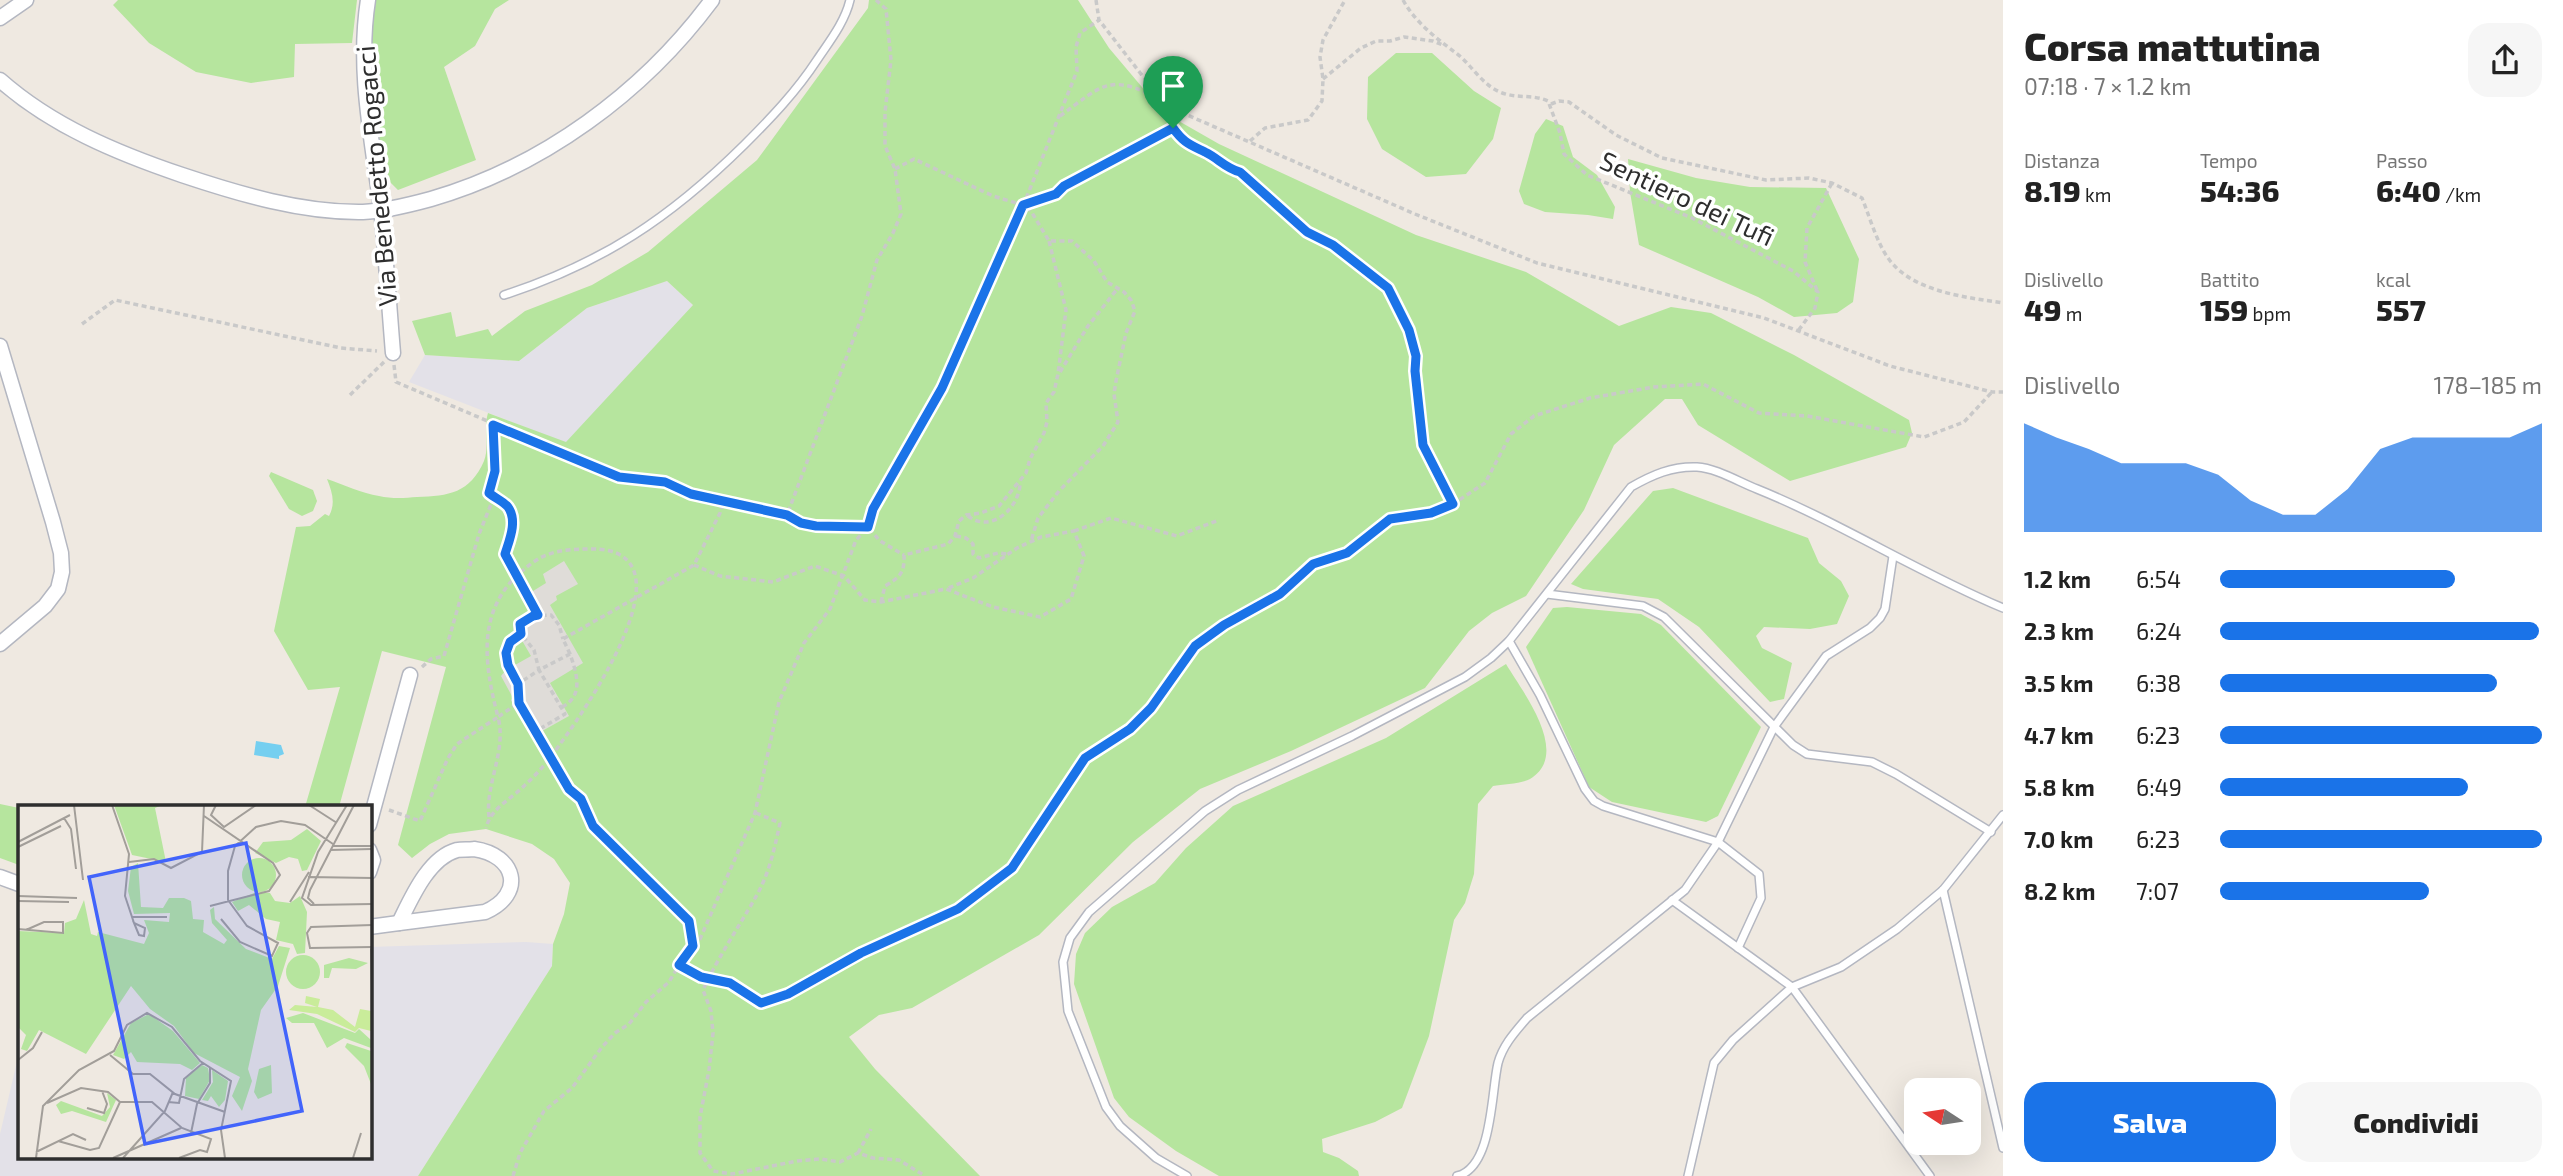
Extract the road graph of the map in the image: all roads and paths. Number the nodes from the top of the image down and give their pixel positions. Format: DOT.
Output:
graph roads {
  1 [pos="26,0"];
  2 [pos="368,0"];
  3 [pos="712,0"];
  4 [pos="850,0"];
  5 [pos="876,0"];
  6 [pos="1096,0"];
  7 [pos="1345,0"];
  8 [pos="1403,0"];
  9 [pos="0,18"];
  10 [pos="1100,20"];
  11 [pos="1446,47"];
  12 [pos="1323,79"];
  13 [pos="0,80"];
  14 [pos="1166,103"];
  15 [pos="1551,104"];
  16 [pos="1185,114"];
  17 [pos="1058,118"];
  18 [pos="1173,128"];
  19 [pos="1250,141"];
  20 [pos="895,169"];
  21 [pos="1832,183"];
  22 [pos="1023,205"];
  23 [pos="381,211"];
  24 [pos="1049,241"];
  25 [pos="1118,288"];
  26 [pos="1818,292"];
  27 [pos="503,295"];
  28 [pos="2003,303"];
  29 [pos="82,324"];
  30 [pos="1798,331"];
  31 [pos="0,346"];
  32 [pos="393,353"];
  33 [pos="1058,374"];
  34 [pos="1992,391"];
  35 [pos="2003,392"];
  36 [pos="350,395"];
  37 [pos="493,425"];
  38 [pos="1020,482"];
  39 [pos="494,497"];
  40 [pos="723,501"];
  41 [pos="1453,504"];
  42 [pos="787,515"];
  43 [pos="966,515"];
  44 [pos="1219,520"];
  45 [pos="868,527"];
  46 [pos="1074,531"];
  47 [pos="955,536"];
  48 [pos="1031,542"];
  49 [pos="1009,554"];
  50 [pos="904,555"];
  51 [pos="1893,556"];
  52 [pos="694,565"];
  53 [pos="516,575"];
  54 [pos="844,576"];
  55 [pos="946,589"];
  56 [pos="1547,594"];
  57 [pos="636,598"];
  58 [pos="881,601"];
  59 [pos="2003,608"];
  60 [pos="538,615"];
  61 [pos="521,634"];
  62 [pos="563,639"];
  63 [pos="1509,641"];
  64 [pos="0,644"];
  65 [pos="570,654"];
  66 [pos="429,663"];
  67 [pos="539,670"];
  68 [pos="410,675"];
  69 [pos="518,684"];
  70 [pos="519,703"];
  71 [pos="562,707"];
  72 [pos="498,718"];
  73 [pos="1774,727"];
  74 [pos="536,732"];
  75 [pos="551,757"];
  76 [pos="755,813"];
  77 [pos="2003,815"];
  78 [pos="405,816"];
  79 [pos="489,817"];
  80 [pos="371,818"];
  81 [pos="486,828"];
  82 [pos="1991,832"];
  83 [pos="1718,842"];
  84 [pos="0,877"];
  85 [pos="18,884"];
  86 [pos="1943,890"];
  87 [pos="1672,901"];
  88 [pos="399,923"];
  89 [pos="371,927"];
  90 [pos="693,946"];
  91 [pos="1738,948"];
  92 [pos="679,965"];
  93 [pos="708,978"];
  94 [pos="1792,987"];
  95 [pos="871,1129"];
  96 [pos="2003,1148"];
  97 [pos="858,1153"];
  98 [pos="513,1176"];
  99 [pos="925,1176"];
  100 [pos="1187,1176"];
  101 [pos="1457,1176"];
  102 [pos="1688,1176"];
  103 [pos="1930,1176"];
  1 -- 9 [label="street"];
  2 -- 23 [label="street, Via Benedetto Rogacci"];
  3 -- 23 [label="street"];
  4 -- 27 [label="lane"];
  5 -- 20 [label="path"];
  6 -- 10 [label="path"];
  7 -- 12 [label="path"];
  8 -- 11 [label="path"];
  10 -- 14 [label="path"];
  10 -- 17 [label="path"];
  11 -- 12 [label="path"];
  11 -- 15 [label="path"];
  12 -- 19 [label="path"];
  13 -- 23 [label="street"];
  14 -- 16 [label="path"];
  14 -- 17 [label="path"];
  15 -- 21 [label="path"];
  15 -- 26 [label="path, Sentiero dei Tufi"];
  16 -- 18 [label="path"];
  16 -- 19 [label="path"];
  17 -- 22 [label="path"];
  18 -- 22 [label="path"];
  18 -- 41 [label="path"];
  19 -- 30 [label="path"];
  20 -- 22 [label="path"];
  20 -- 42 [label="path"];
  21 -- 26 [label="path"];
  21 -- 28 [label="path"];
  22 -- 24 [label="path"];
  22 -- 45 [label="path"];
  23 -- 32 [label="street, Via Benedetto Rogacci"];
  24 -- 25 [label="path"];
  24 -- 33 [label="path"];
  25 -- 33 [label="path"];
  25 -- 48 [label="path"];
  26 -- 30 [label="path"];
  29 -- 32 [label="path"];
  30 -- 34 [label="path"];
  31 -- 64 [label="street"];
  32 -- 36 [label="path"];
  32 -- 37 [label="path"];
  33 -- 38 [label="path"];
  34 -- 35 [label="path"];
  34 -- 41 [label="path"];
  37 -- 39 [label="path"];
  37 -- 40 [label="path"];
  38 -- 43 [label="path"];
  38 -- 43 [label="path"];
  39 -- 53 [label="path"];
  39 -- 66 [label="path"];
  40 -- 42 [label="path"];
  40 -- 52 [label="path"];
  41 -- 93 [label="path"];
  42 -- 45 [label="path"];
  43 -- 47 [label="path"];
  44 -- 46 [label="path"];
  45 -- 50 [label="path"];
  45 -- 54 [label="path"];
  46 -- 48 [label="path"];
  46 -- 55 [label="path"];
  47 -- 49 [label="path"];
  47 -- 50 [label="path"];
  48 -- 49 [label="path"];
  49 -- 55 [label="path"];
  50 -- 58 [label="path"];
  51 -- 56 [label="lane"];
  51 -- 59 [label="lane"];
  51 -- 73 [label="lane"];
  52 -- 54 [label="path"];
  52 -- 57 [label="path"];
  53 -- 57 [label="path"];
  53 -- 60 [label="path"];
  53 -- 72 [label="path"];
  54 -- 58 [label="path"];
  54 -- 76 [label="path"];
  55 -- 58 [label="path"];
  56 -- 63 [label="lane"];
  56 -- 73 [label="lane"];
  57 -- 62 [label="path"];
  57 -- 75 [label="path"];
  60 -- 61 [label="path"];
  60 -- 62 [label="path"];
  61 -- 67 [label="path"];
  61 -- 69 [label="path"];
  62 -- 65 [label="path"];
  63 -- 83 [label="lane"];
  63 -- 100 [label="lane"];
  65 -- 67 [label="path"];
  65 -- 71 [label="path"];
  67 -- 69 [label="path"];
  67 -- 71 [label="path"];
  68 -- 80 [label="street"];
  69 -- 70 [label="path"];
  70 -- 72 [label="path"];
  70 -- 74 [label="path"];
  71 -- 74 [label="path"];
  72 -- 78 [label="path"];
  72 -- 79 [label="path"];
  73 -- 82 [label="lane"];
  73 -- 83 [label="lane"];
  74 -- 75 [label="path"];
  75 -- 79 [label="path"];
  75 -- 90 [label="path"];
  76 -- 90 [label="path"];
  76 -- 93 [label="path"];
  77 -- 82 [label="lane"];
  79 -- 81 [label="path"];
  82 -- 86 [label="lane"];
  83 -- 87 [label="lane"];
  83 -- 91 [label="lane"];
  84 -- 85 [label="street"];
  86 -- 94 [label="lane"];
  86 -- 96 [label="lane"];
  87 -- 91 [label="lane"];
  87 -- 101 [label="lane"];
  88 -- 88 [label="street"];
  88 -- 89 [label="street"];
  90 -- 92 [label="path"];
  91 -- 94 [label="lane"];
  92 -- 93 [label="path"];
  92 -- 98 [label="path"];
  93 -- 97 [label="path"];
  94 -- 102 [label="lane"];
  94 -- 103 [label="lane"];
  95 -- 97 [label="path"];
  97 -- 99 [label="path"];
}
